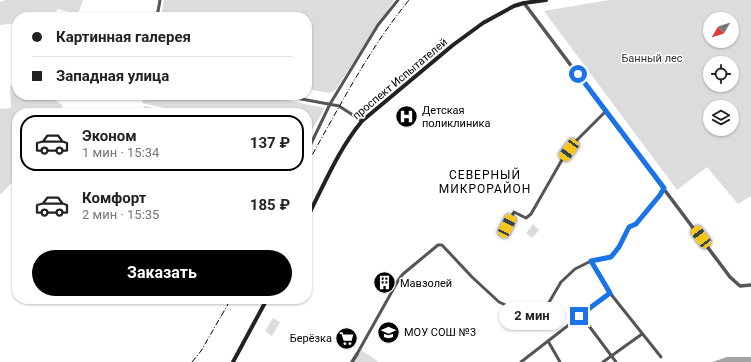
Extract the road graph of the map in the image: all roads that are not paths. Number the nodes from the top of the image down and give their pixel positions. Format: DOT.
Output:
graph roads {
  1 [pos="160,0"];
  2 [pos="398,0"];
  3 [pos="546,0"];
  4 [pos="524,3"];
  5 [pos="158,12"];
  6 [pos="308,100"];
  7 [pos="330,104"];
  8 [pos="606,111"];
  9 [pos="362,121"];
  10 [pos="312,142"];
  11 [pos="664,188"];
  12 [pos="312,208"];
  13 [pos="507,226"];
  14 [pos="591,261"];
  15 [pos="751,285"];
  16 [pos="610,293"];
  17 [pos="264,304"];
  18 [pos="579,316"];
  19 [pos="642,334"];
  20 [pos="548,340"];
  21 [pos="357,354"];
  22 [pos="612,356"];
  23 [pos="661,357"];
  24 [pos="233,362"];
  25 [pos="352,362"];
  26 [pos="521,362"];
  27 [pos="560,362"];
  28 [pos="603,362"];
  29 [pos="616,362"];
  1 -- 5 [label="street"];
  2 -- 7 [label="street"];
  3 -- 4 [label="main road, проспект Испытателей"];
  4 -- 8 [label="street"];
  4 -- 9 [label="main road, проспект Испытателей"];
  6 -- 7 [label="street"];
  7 -- 9 [label="street"];
  7 -- 10 [label="street"];
  8 -- 11 [label="street"];
  8 -- 13 [label="street"];
  9 -- 12 [label="main road, проспект Испытателей"];
  11 -- 14 [label="street"];
  11 -- 15 [label="street"];
  14 -- 16 [label="street"];
  14 -- 21 [label="street"];
  16 -- 18 [label="street"];
  16 -- 19 [label="street"];
  17 -- 24 [label="main road"];
  18 -- 20 [label="street"];
  18 -- 22 [label="street"];
  19 -- 22 [label="street"];
  19 -- 23 [label="street"];
  20 -- 26 [label="street"];
  20 -- 27 [label="street"];
  21 -- 25 [label="street"];
  22 -- 28 [label="street"];
  22 -- 29 [label="street"];
}
